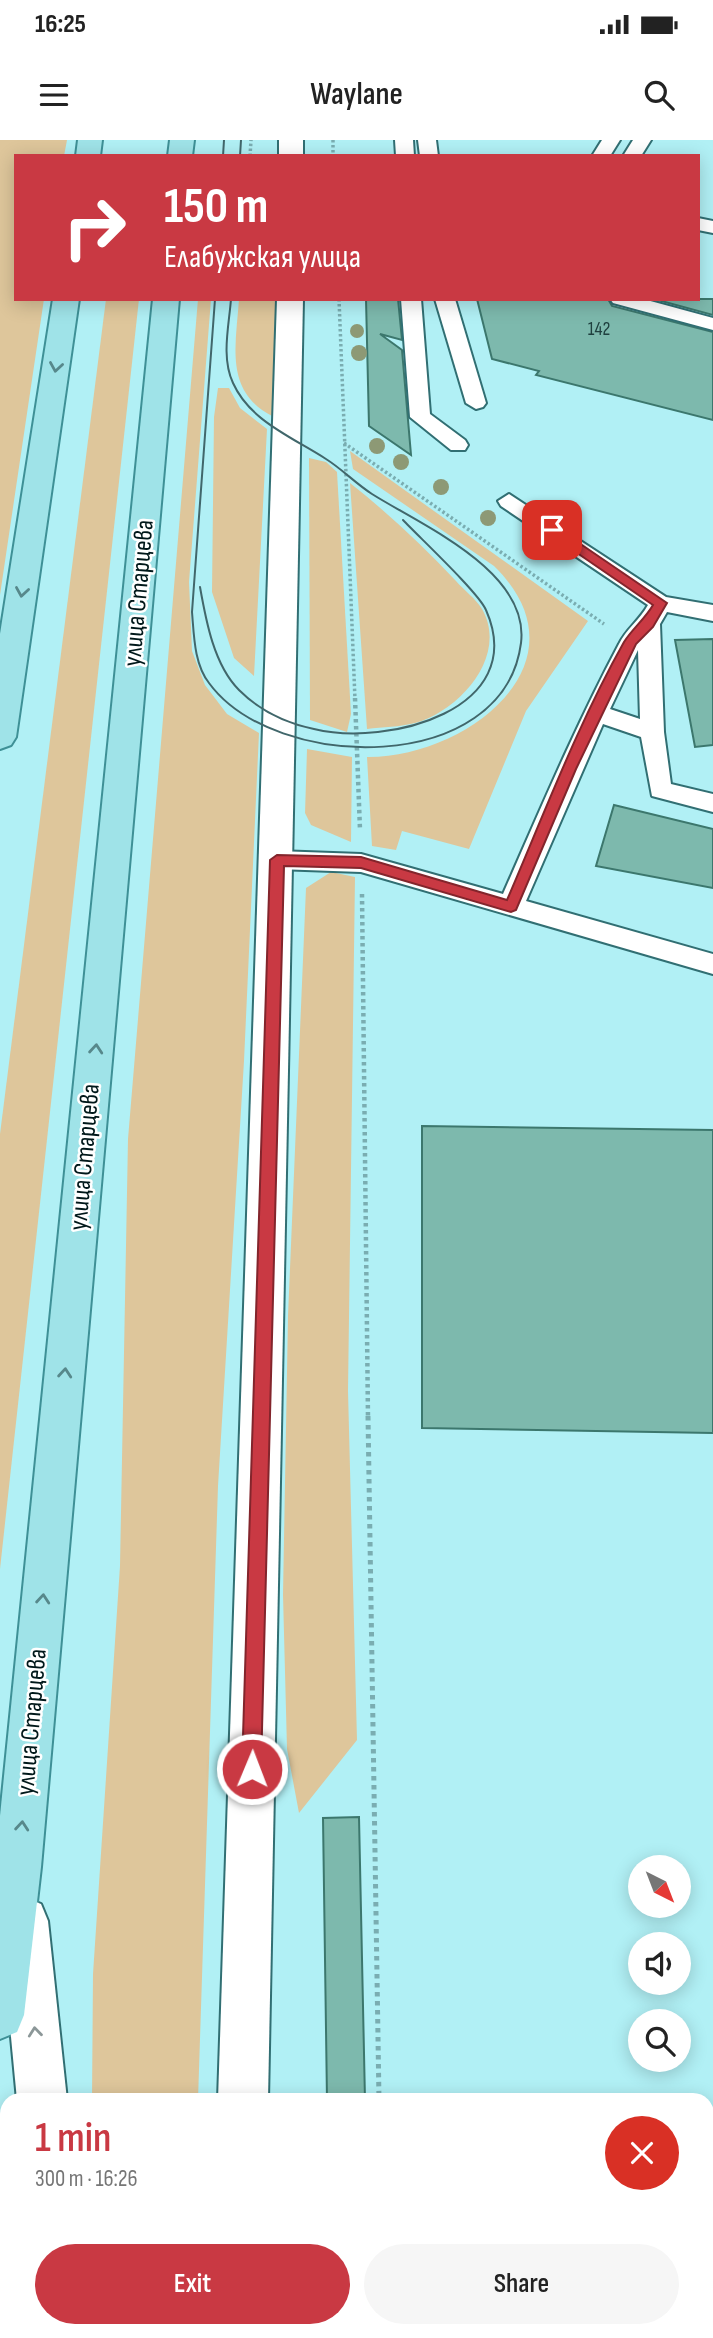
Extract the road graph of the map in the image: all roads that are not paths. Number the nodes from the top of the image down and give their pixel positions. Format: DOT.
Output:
graph roads {
  1 [pos="66,301"];
  2 [pos="166,301"];
  3 [pos="290,301"];
  4 [pos="411,301"];
  5 [pos="446,301"];
  6 [pos="627,301"];
  7 [pos="713,324"];
  8 [pos="476,402"];
  9 [pos="458,445"];
  10 [pos="509,501"];
  11 [pos="654,613"];
  12 [pos="713,613"];
  13 [pos="598,714"];
  14 [pos="652,732"];
  15 [pos="0,737"];
  16 [pos="713,803"];
  17 [pos="277,860"];
  18 [pos="511,906"];
  19 [pos="713,964"];
  20 [pos="18,1867"];
  21 [pos="0,2015"];
  22 [pos="41,2093"];
  23 [pos="243,2093"];
  1 -- 15 [label="main road, one-way"];
  20 -- 2 [label="main road, улица Старцева, one-way"];
  3 -- 17 [label="street"];
  4 -- 9 [label="lane"];
  5 -- 8 [label="lane"];
  6 -- 7 [label="lane"];
  10 -- 11 [label="lane"];
  11 -- 12 [label="lane"];
  11 -- 13 [label="lane"];
  11 -- 14 [label="lane"];
  13 -- 14 [label="lane"];
  13 -- 18 [label="lane"];
  14 -- 16 [label="lane"];
  17 -- 18 [label="lane"];
  17 -- 23 [label="street"];
  18 -- 19 [label="lane"];
  20 -- 21 [label="main road, улица Старцева"];
  22 -- 20 [label="street, one-way"];
}
